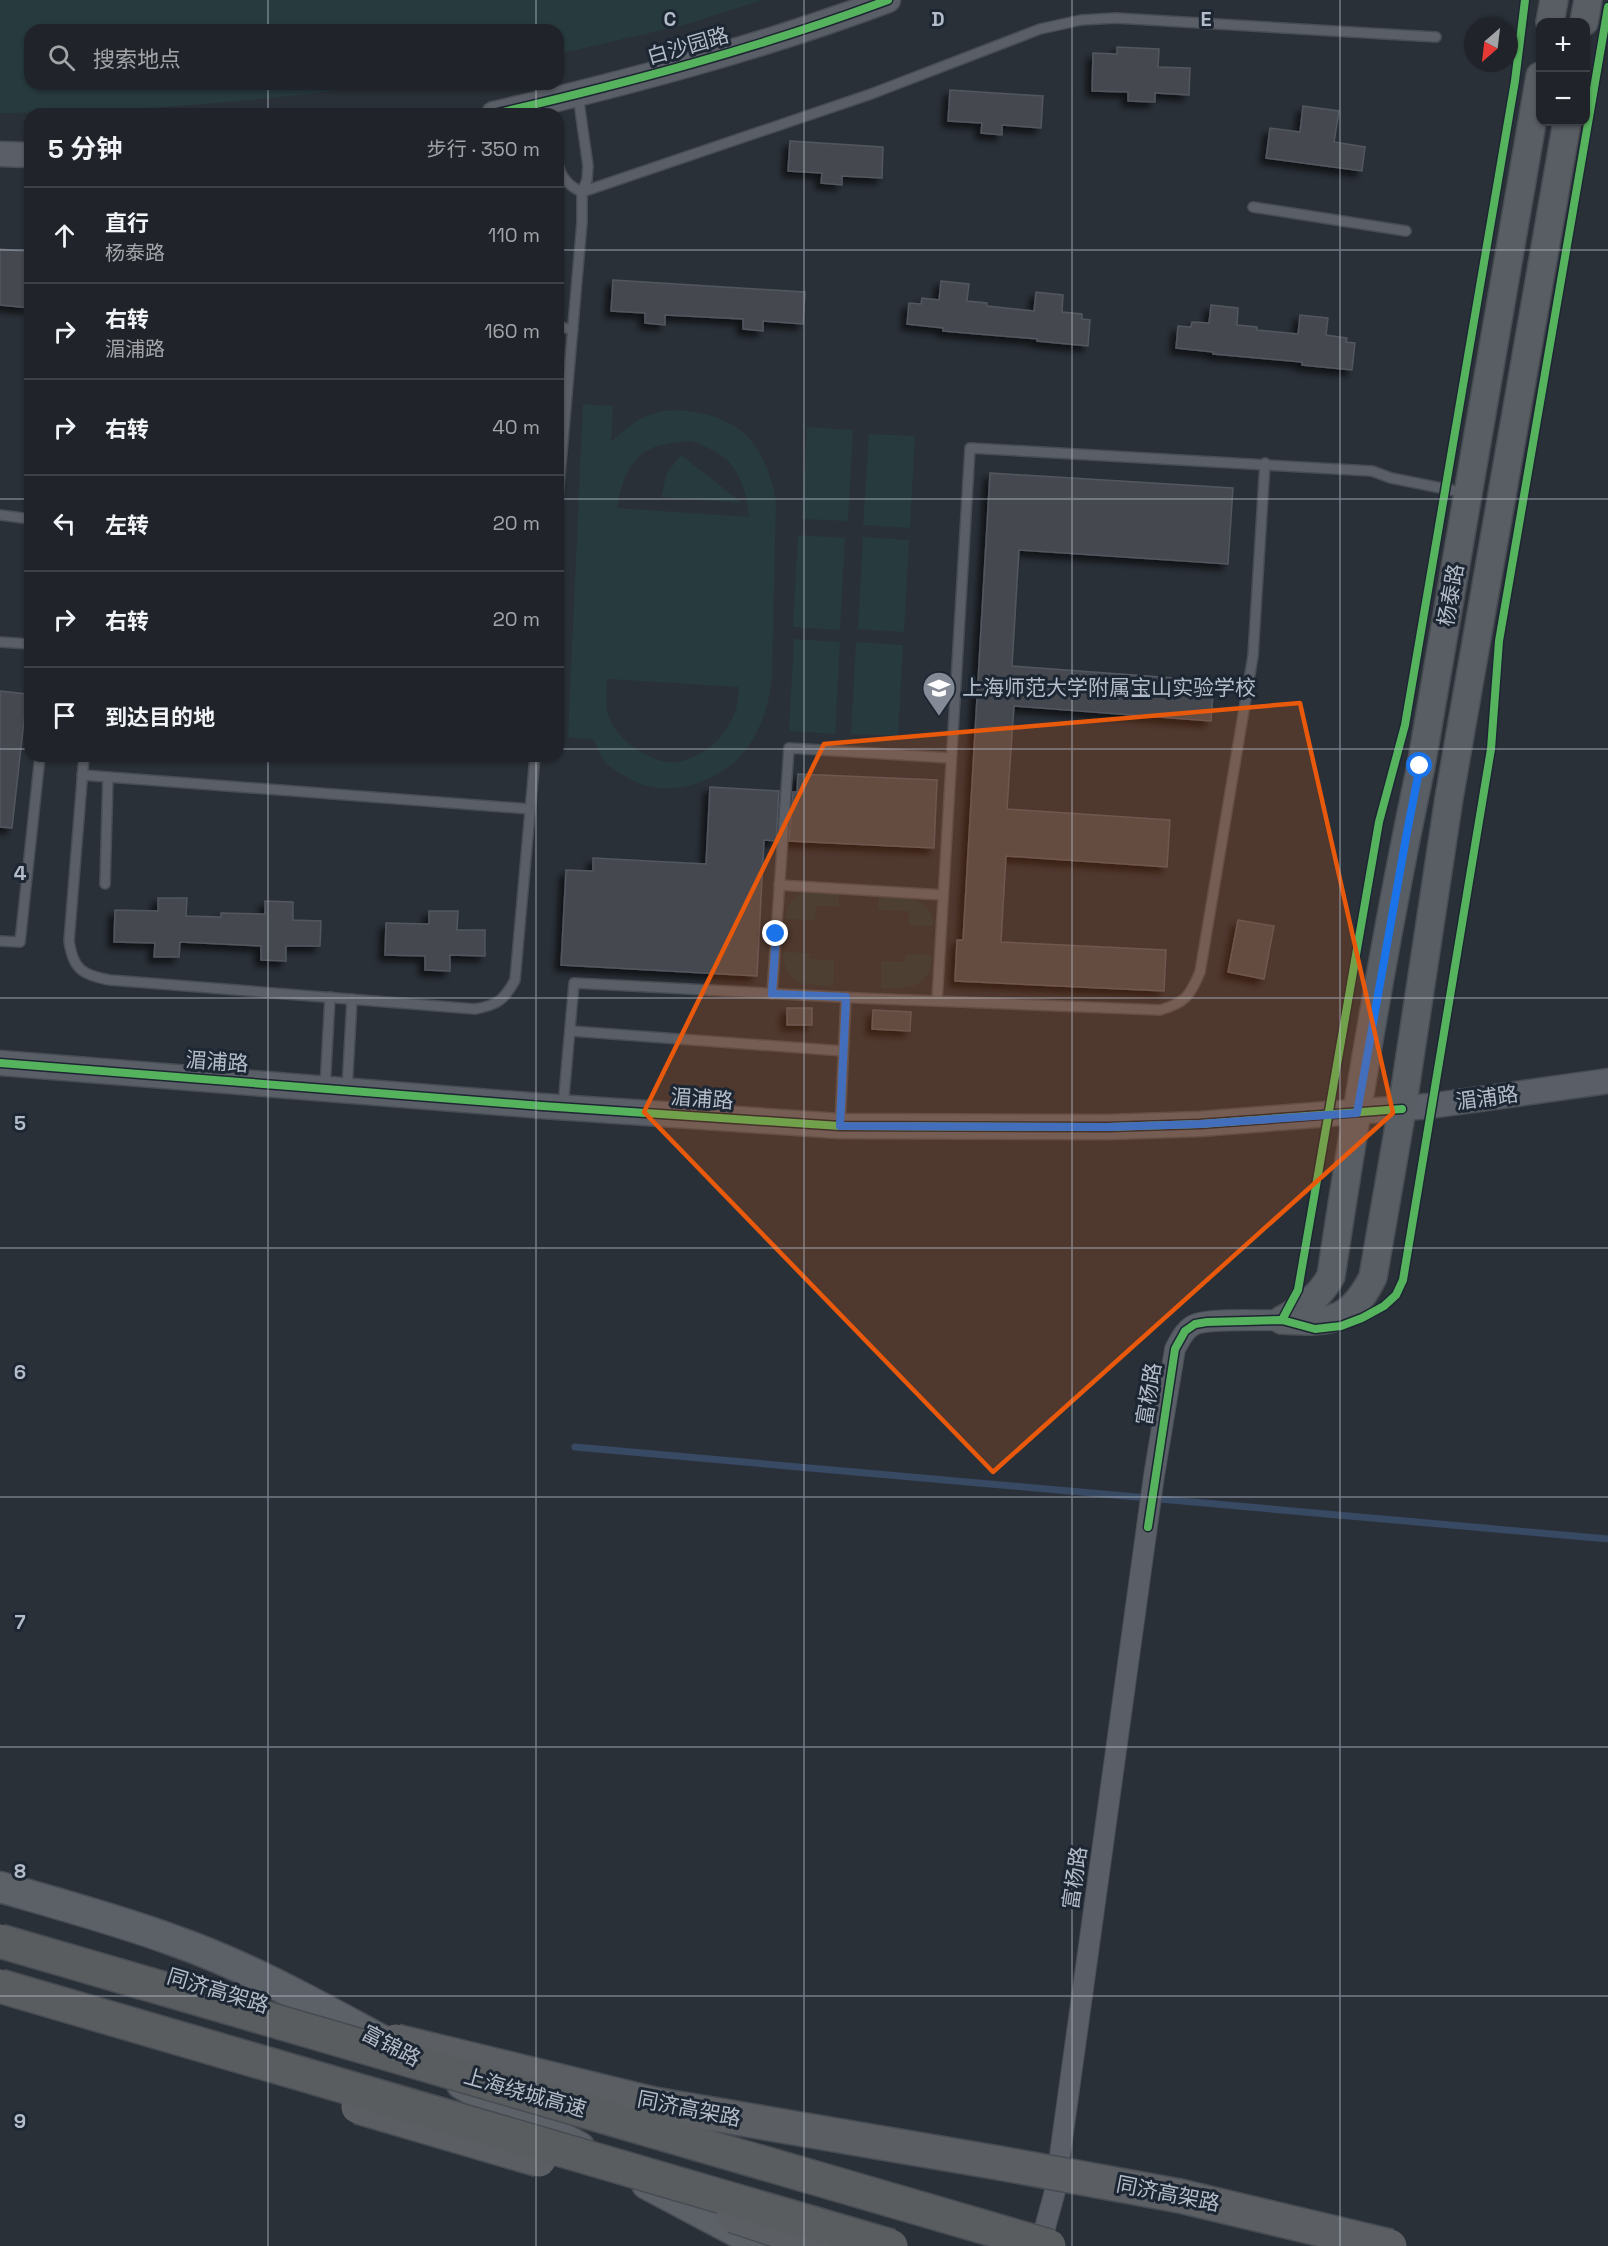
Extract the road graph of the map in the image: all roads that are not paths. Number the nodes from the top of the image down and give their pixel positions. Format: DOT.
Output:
graph roads {
  1 [pos="888,0"];
  2 [pos="1554,0"];
  3 [pos="1588,0"];
  4 [pos="1551,18"];
  5 [pos="1585,18"];
  6 [pos="1436,37"];
  7 [pos="578,94"];
  8 [pos="1536,100"];
  9 [pos="544,108"];
  10 [pos="1566,126"];
  11 [pos="0,154"];
  12 [pos="24,155"];
  13 [pos="564,178"];
  14 [pos="582,192"];
  15 [pos="1253,207"];
  16 [pos="1406,231"];
  17 [pos="564,328"];
  18 [pos="573,330"];
  19 [pos="564,431"];
  20 [pos="1265,463"];
  21 [pos="1469,494"];
  22 [pos="0,515"];
  23 [pos="24,518"];
  24 [pos="0,642"];
  25 [pos="24,644"];
  26 [pos="951,758"];
  27 [pos="39,762"];
  28 [pos="83,762"];
  29 [pos="534,762"];
  30 [pos="82,775"];
  31 [pos="108,777"];
  32 [pos="530,809"];
  33 [pos="105,884"];
  34 [pos="779,885"];
  35 [pos="943,895"];
  36 [pos="0,941"];
  37 [pos="772,994"];
  38 [pos="330,997"];
  39 [pos="846,997"];
  40 [pos="352,999"];
  41 [pos="937,1000"];
  42 [pos="571,1031"];
  43 [pos="843,1051"];
  44 [pos="0,1063"];
  45 [pos="1608,1081"];
  46 [pos="336,1090"];
  47 [pos="563,1107"];
  48 [pos="1402,1108"];
  49 [pos="1357,1113"];
  50 [pos="840,1126"];
  51 [pos="1282,1320"];
  52 [pos="0,1887"];
  53 [pos="0,1926"];
  54 [pos="0,1941"];
  55 [pos="0,1986"];
  56 [pos="0,2000"];
  57 [pos="764,2246"];
  58 [pos="825,2246"];
  59 [pos="891,2246"];
  60 [pos="1040,2246"];
  61 [pos="1049,2246"];
  62 [pos="1390,2246"];
  1 -- 7 [label="street, 白沙园路"];
  2 -- 4 [label="main road"];
  3 -- 5 [label="main road"];
  6 -- 14 [label="lane"];
  7 -- 9 [label="street, 白沙园路"];
  7 -- 14 [label="lane"];
  8 -- 21 [label="main road, 杨泰路"];
  10 -- 48 [label="main road, 杨泰路"];
  11 -- 12 [label="street"];
  13 -- 14 [label="lane"];
  14 -- 18 [label="lane"];
  15 -- 16 [label="lane"];
  17 -- 18 [label="lane"];
  18 -- 19 [label="lane"];
  20 -- 21 [label="lane"];
  20 -- 26 [label="lane"];
  20 -- 41 [label="lane"];
  21 -- 49 [label="main road, 杨泰路"];
  22 -- 23 [label="lane"];
  24 -- 25 [label="lane"];
  26 -- 34 [label="lane"];
  26 -- 35 [label="lane"];
  27 -- 36 [label="lane"];
  28 -- 30 [label="lane"];
  29 -- 32 [label="lane"];
  30 -- 31 [label="lane"];
  30 -- 38 [label="lane"];
  31 -- 32 [label="lane"];
  31 -- 33 [label="lane"];
  32 -- 40 [label="lane"];
  34 -- 35 [label="lane"];
  34 -- 37 [label="lane"];
  35 -- 41 [label="lane"];
  37 -- 39 [label="lane"];
  37 -- 42 [label="lane"];
  38 -- 40 [label="lane"];
  38 -- 46 [label="lane"];
  39 -- 41 [label="lane"];
  39 -- 43 [label="lane"];
  40 -- 46 [label="lane"];
  42 -- 43 [label="lane"];
  42 -- 47 [label="lane"];
  43 -- 50 [label="lane"];
  44 -- 46 [label="street, 湄浦路"];
  45 -- 48 [label="street, 湄浦路"];
  46 -- 47 [label="street, 湄浦路"];
  47 -- 50 [label="street, 湄浦路"];
  48 -- 49 [label="street, 湄浦路"];
  48 -- 51 [label="main road, 杨泰路"];
  49 -- 50 [label="street, 湄浦路"];
  49 -- 51 [label="main road, 杨泰路"];
  51 -- 60 [label="street, 富杨路"];
  52 -- 57 [label="main road, 富锦路"];
  53 -- 62 [label="highway, 同济高架路, bridge"];
  54 -- 61 [label="highway, 上海绕城高速, bridge"];
  55 -- 59 [label="highway, bridge"];
  56 -- 58 [label="highway, bridge"];
}
